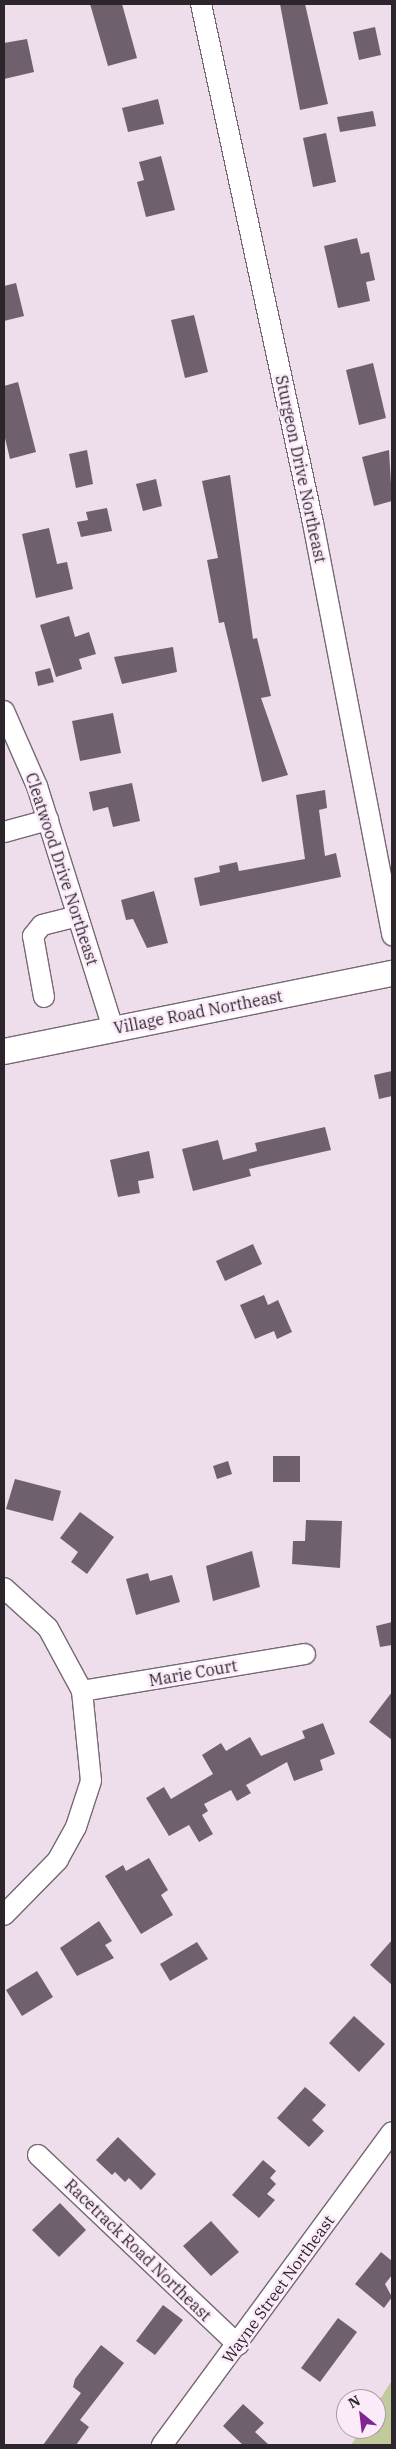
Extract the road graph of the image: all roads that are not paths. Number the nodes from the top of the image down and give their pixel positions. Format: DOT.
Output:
graph roads {
  1 [pos="201,4"];
  2 [pos="4,711"];
  3 [pos="48,820"];
  4 [pos="4,832"];
  5 [pos="78,916"];
  6 [pos="392,935"];
  7 [pos="392,974"];
  8 [pos="44,997"];
  9 [pos="113,1029"];
  10 [pos="4,1051"];
  11 [pos="4,1588"];
  12 [pos="305,1654"];
  13 [pos="82,1691"];
  14 [pos="4,1915"];
  15 [pos="392,2132"];
  16 [pos="38,2155"];
  17 [pos="238,2345"];
  18 [pos="162,2445"];
  1 -- 6 [label="street, Sturgeon Drive Northeast"];
  2 -- 3 [label="street, Cleatwood Drive Northeast"];
  3 -- 4 [label="street"];
  3 -- 5 [label="street, Cleatwood Drive Northeast"];
  5 -- 8 [label="street"];
  5 -- 9 [label="street, Cleatwood Drive Northeast"];
  7 -- 9 [label="main road, Village Road Northeast"];
  9 -- 10 [label="main road, Village Road Northeast"];
  11 -- 13 [label="street"];
  12 -- 13 [label="street, Marie Court"];
  13 -- 14 [label="street"];
  15 -- 17 [label="street, Wayne Street Northeast"];
  16 -- 17 [label="street, Racetrack Road Northeast"];
  17 -- 18 [label="street, Wayne Street Northeast"];
}
